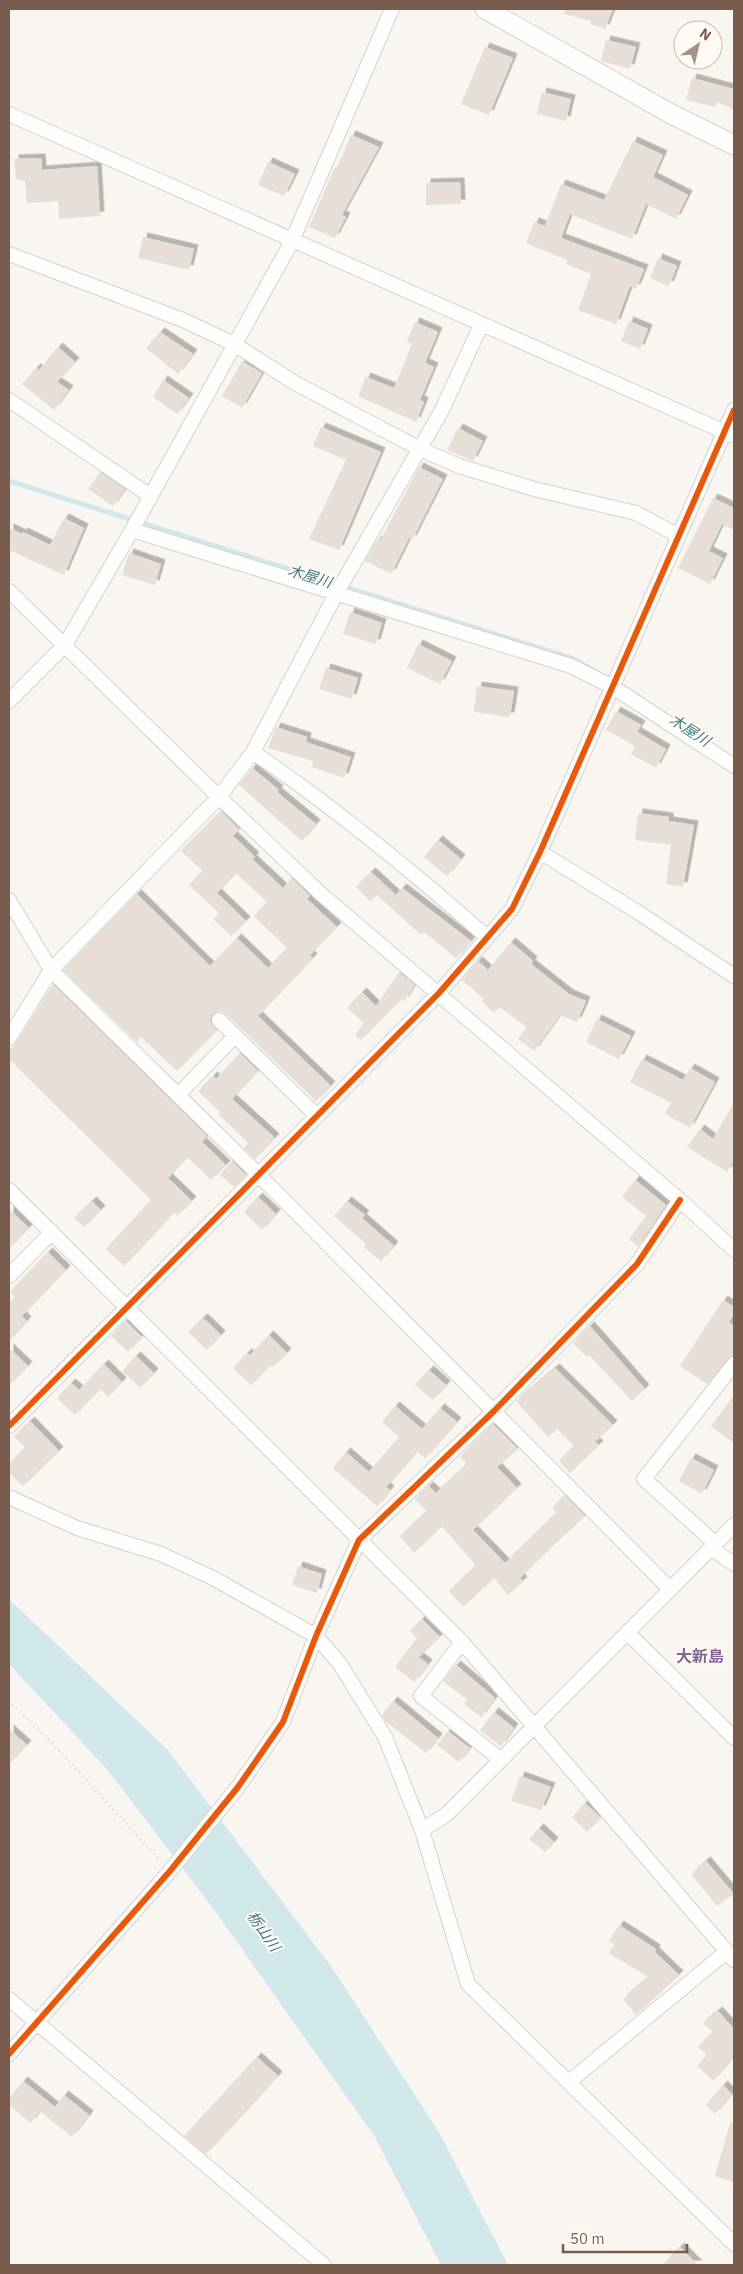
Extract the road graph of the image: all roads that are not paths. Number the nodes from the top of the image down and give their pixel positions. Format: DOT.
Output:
graph roads {
  1 [pos="392,9"];
  2 [pos="485,9"];
  3 [pos="9,114"];
  4 [pos="734,145"];
  5 [pos="292,241"];
  6 [pos="9,254"];
  7 [pos="481,325"];
  8 [pos="234,344"];
  9 [pos="9,400"];
  10 [pos="734,410"];
  11 [pos="729,434"];
  12 [pos="420,449"];
  13 [pos="149,495"];
  14 [pos="135,523"];
  15 [pos="679,536"];
  16 [pos="340,587"];
  17 [pos="9,591"];
  18 [pos="65,645"];
  19 [pos="613,687"];
  20 [pos="9,701"];
  21 [pos="254,752"];
  22 [pos="734,766"];
  23 [pos="219,798"];
  24 [pos="540,852"];
  25 [pos="9,900"];
  26 [pos="487,937"];
  27 [pos="51,970"];
  28 [pos="734,976"];
  29 [pos="439,992"];
  30 [pos="219,1020"];
  31 [pos="234,1036"];
  32 [pos="9,1038"];
  33 [pos="178,1095"];
  34 [pos="317,1116"];
  35 [pos="258,1174"];
  36 [pos="9,1190"];
  37 [pos="680,1200"];
  38 [pos="52,1232"];
  39 [pos="734,1250"];
  40 [pos="9,1276"];
  41 [pos="126,1306"];
  42 [pos="734,1364"];
  43 [pos="494,1411"];
  44 [pos="9,1426"];
  45 [pos="9,1497"];
  46 [pos="734,1525"];
  47 [pos="359,1540"];
  48 [pos="714,1546"];
  49 [pos="734,1564"];
  50 [pos="670,1589"];
  51 [pos="627,1632"];
  52 [pos="316,1636"];
  53 [pos="462,1642"];
  54 [pos="535,1726"];
  55 [pos="734,1738"];
  56 [pos="501,1760"];
  57 [pos="422,1830"];
  58 [pos="730,1956"];
  59 [pos="9,1998"];
  60 [pos="36,2021"];
  61 [pos="9,2054"];
  62 [pos="569,2082"];
  63 [pos="734,2244"];
  64 [pos="324,2265"];
  1 -- 5 [label="street"];
  2 -- 4 [label="street"];
  3 -- 5 [label="street"];
  5 -- 7 [label="street"];
  5 -- 8 [label="street"];
  6 -- 8 [label="street"];
  7 -- 11 [label="street"];
  7 -- 12 [label="street"];
  8 -- 12 [label="street"];
  8 -- 13 [label="street"];
  9 -- 13 [label="street"];
  10 -- 11 [label="street"];
  11 -- 15 [label="street"];
  12 -- 15 [label="street"];
  12 -- 16 [label="street"];
  13 -- 14 [label="street"];
  14 -- 16 [label="street"];
  14 -- 18 [label="street"];
  15 -- 19 [label="street"];
  16 -- 19 [label="street"];
  16 -- 21 [label="street"];
  17 -- 18 [label="street"];
  18 -- 20 [label="street"];
  18 -- 23 [label="street"];
  19 -- 22 [label="street"];
  19 -- 24 [label="street"];
  21 -- 23 [label="street"];
  21 -- 26 [label="street"];
  23 -- 27 [label="street"];
  23 -- 29 [label="street"];
  24 -- 26 [label="street"];
  24 -- 28 [label="street"];
  25 -- 27 [label="street"];
  26 -- 29 [label="street"];
  27 -- 32 [label="street"];
  27 -- 33 [label="street"];
  29 -- 34 [label="street"];
  29 -- 37 [label="street"];
  30 -- 31 [label="street"];
  31 -- 33 [label="street"];
  31 -- 34 [label="street"];
  33 -- 35 [label="street"];
  34 -- 35 [label="street"];
  35 -- 41 [label="street"];
  35 -- 43 [label="street"];
  36 -- 38 [label="street"];
  37 -- 39 [label="street"];
  37 -- 43 [label="street"];
  38 -- 40 [label="street"];
  38 -- 41 [label="street"];
  41 -- 44 [label="street"];
  41 -- 47 [label="street"];
  42 -- 48 [label="street"];
  43 -- 47 [label="street"];
  43 -- 50 [label="street"];
  45 -- 52 [label="street"];
  46 -- 48 [label="street"];
  47 -- 52 [label="street"];
  47 -- 53 [label="street"];
  48 -- 49 [label="street"];
  48 -- 50 [label="street"];
  50 -- 51 [label="street"];
  51 -- 54 [label="street"];
  51 -- 55 [label="street"];
  52 -- 57 [label="street"];
  52 -- 60 [label="street"];
  53 -- 54 [label="street"];
  53 -- 56 [label="street"];
  54 -- 56 [label="street"];
  54 -- 58 [label="street"];
  56 -- 57 [label="street"];
  57 -- 62 [label="street"];
  58 -- 62 [label="street"];
  59 -- 60 [label="street"];
  60 -- 61 [label="street"];
  60 -- 64 [label="street"];
  62 -- 63 [label="street"];
}
